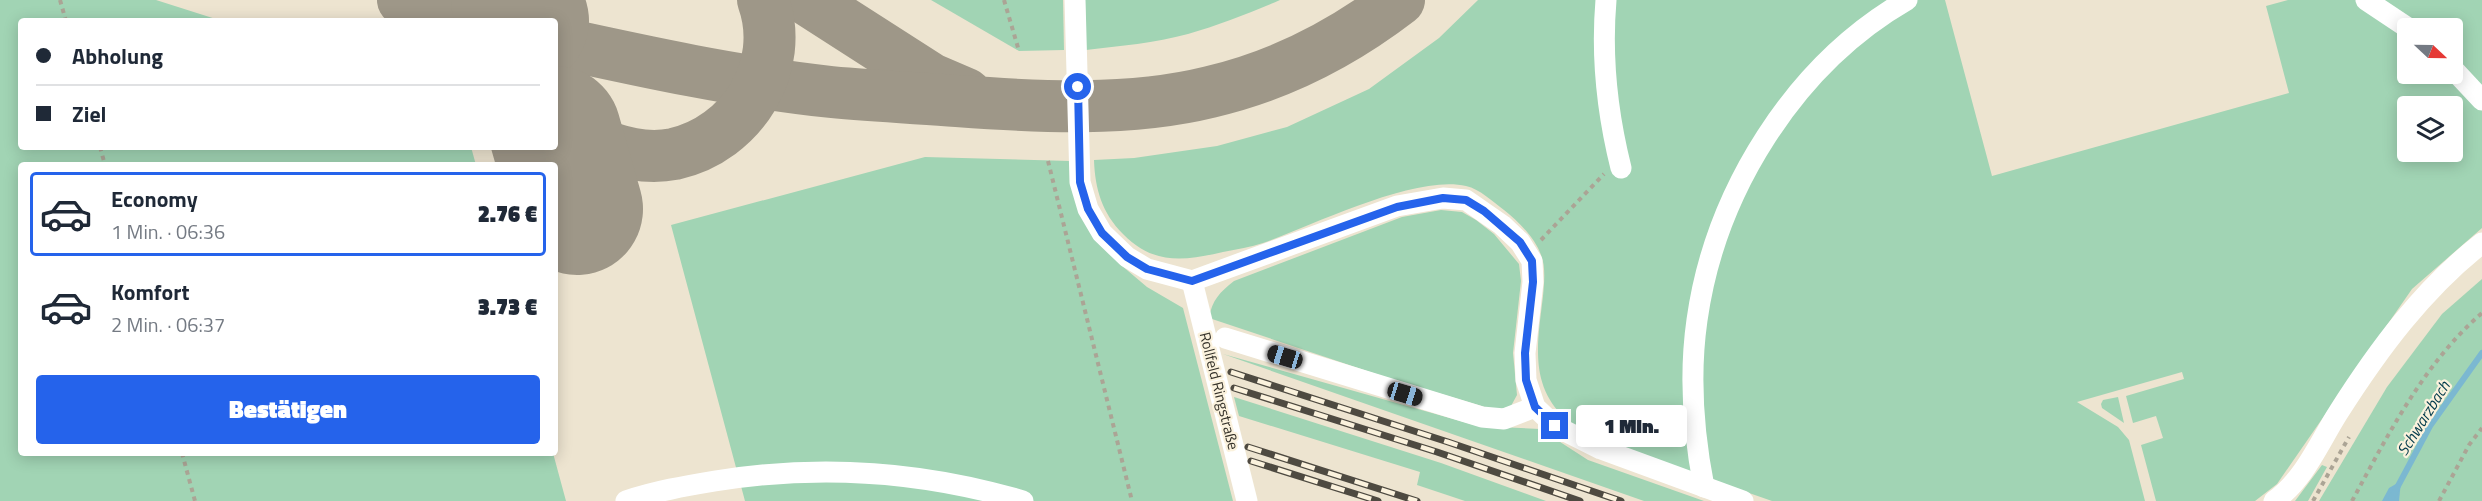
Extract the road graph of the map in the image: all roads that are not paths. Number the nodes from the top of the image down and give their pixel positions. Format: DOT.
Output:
graph roads {
  1 [pos="1076,0"];
  2 [pos="1606,0"];
  3 [pos="1907,0"];
  4 [pos="2366,0"];
  5 [pos="2397,21"];
  6 [pos="2463,80"];
  7 [pos="2482,100"];
  8 [pos="1619,163"];
  9 [pos="2482,243"];
  10 [pos="1192,281"];
  11 [pos="1224,338"];
  12 [pos="1535,407"];
  13 [pos="1704,487"];
  14 [pos="626,501"];
  15 [pos="1023,501"];
  16 [pos="1247,501"];
  17 [pos="1743,501"];
  18 [pos="2274,501"];
  1 -- 10 [label="lane"];
  2 -- 8 [label="lane"];
  3 -- 13 [label="lane"];
  4 -- 5 [label="lane"];
  6 -- 7 [label="lane"];
  9 -- 18 [label="lane"];
  10 -- 12 [label="lane"];
  10 -- 16 [label="lane, Rollfeld Ringstraße"];
  11 -- 12 [label="lane"];
  12 -- 13 [label="lane"];
  13 -- 17 [label="lane"];
  14 -- 15 [label="lane"];
}
